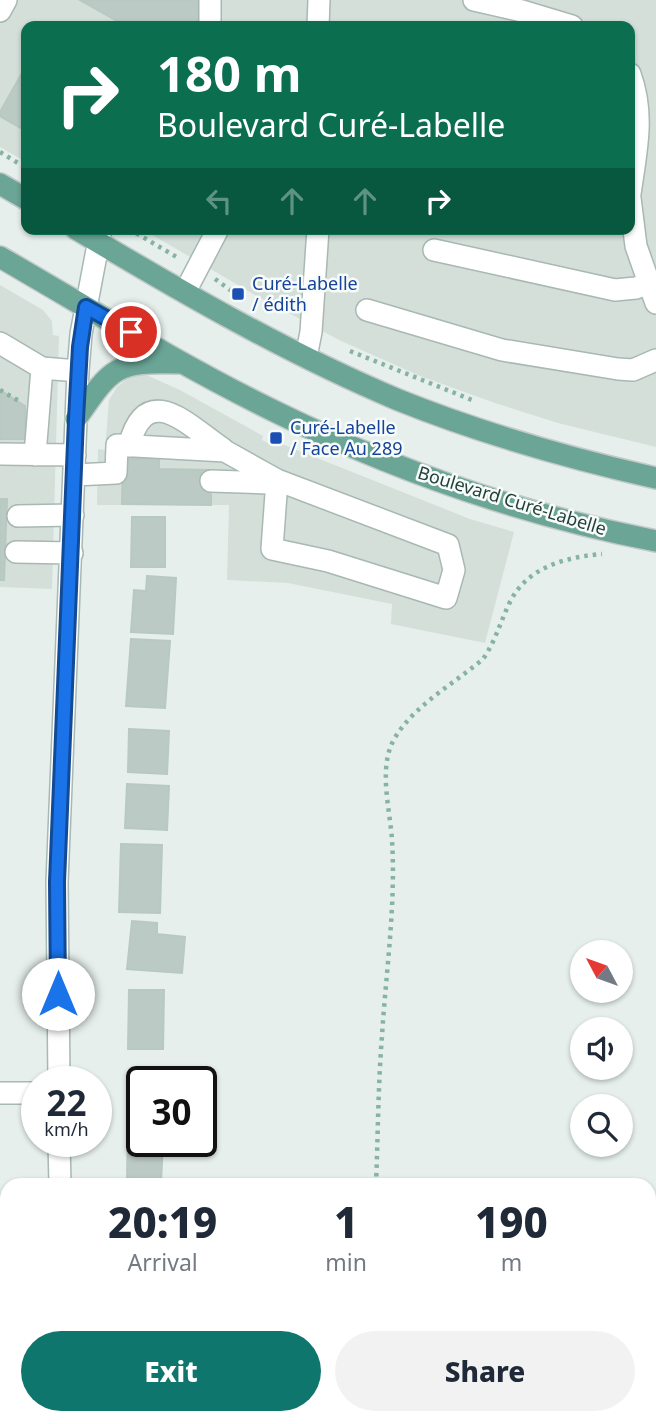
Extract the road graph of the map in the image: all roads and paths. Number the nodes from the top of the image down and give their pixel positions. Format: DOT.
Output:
graph roads {
  1 [pos="6,0"];
  2 [pos="209,0"];
  3 [pos="319,0"];
  4 [pos="474,0"];
  5 [pos="0,10"];
  6 [pos="210,21"];
  7 [pos="318,21"];
  8 [pos="555,21"];
  9 [pos="635,89"];
  10 [pos="0,152"];
  11 [pos="635,156"];
  12 [pos="21,165"];
  13 [pos="0,184"];
  14 [pos="21,197"];
  15 [pos="139,235"];
  16 [pos="215,235"];
  17 [pos="318,235"];
  18 [pos="635,235"];
  19 [pos="100,236"];
  20 [pos="163,249"];
  21 [pos="434,250"];
  22 [pos="0,257"];
  23 [pos="649,283"];
  24 [pos="185,292"];
  25 [pos="656,303"];
  26 [pos="86,307"];
  27 [pos="367,310"];
  28 [pos="0,343"];
  29 [pos="345,348"];
  30 [pos="306,357"];
  31 [pos="656,360"];
  32 [pos="185,364"];
  33 [pos="43,368"];
  34 [pos="78,371"];
  35 [pos="0,390"];
  36 [pos="482,404"];
  37 [pos="25,405"];
  38 [pos="76,419"];
  39 [pos="129,446"];
  40 [pos="225,451"];
  41 [pos="0,454"];
  42 [pos="35,455"];
  43 [pos="75,465"];
  44 [pos="656,478"];
  45 [pos="277,480"];
  46 [pos="211,481"];
  47 [pos="73,515"];
  48 [pos="656,541"];
  49 [pos="72,553"];
  50 [pos="602,554"];
  51 [pos="58,1066"];
  52 [pos="0,1093"];
  53 [pos="21,1093"];
  54 [pos="59,1157"];
  55 [pos="60,1178"];
  56 [pos="376,1178"];
  1 -- 5 [label="street"];
  2 -- 6 [label="street"];
  3 -- 7 [label="street"];
  4 -- 8 [label="street"];
  9 -- 11 [label="street"];
  10 -- 12 [label="path"];
  13 -- 14 [label="main road"];
  15 -- 20 [label="path"];
  16 -- 24 [label="street"];
  17 -- 30 [label="street"];
  18 -- 23 [label="street"];
  19 -- 24 [label="main road"];
  19 -- 26 [label="street"];
  21 -- 23 [label="street"];
  22 -- 26 [label="main road, Boulevard Curé-Labelle"];
  23 -- 25 [label="street"];
  24 -- 30 [label="main road"];
  26 -- 32 [label="main road, Boulevard Curé-Labelle"];
  26 -- 34 [label="street"];
  27 -- 31 [label="street"];
  28 -- 33 [label="street"];
  29 -- 36 [label="path"];
  30 -- 44 [label="main road"];
  32 -- 38 [label="main road"];
  32 -- 48 [label="main road, Boulevard Curé-Labelle"];
  33 -- 34 [label="street"];
  33 -- 42 [label="street"];
  34 -- 38 [label="street"];
  35 -- 37 [label="path"];
  38 -- 43 [label="street"];
  39 -- 40 [label="street"];
  39 -- 40 [label="street"];
  39 -- 43 [label="street"];
  40 -- 45 [label="street"];
  41 -- 42 [label="street"];
  42 -- 43 [label="street"];
  43 -- 47 [label="street"];
  45 -- 45 [label="street"];
  45 -- 46 [label="street"];
  47 -- 49 [label="street"];
  47 -- 49 [label="street"];
  49 -- 51 [label="street"];
  50 -- 56 [label="path"];
  52 -- 53 [label="street"];
  54 -- 55 [label="street"];
}
